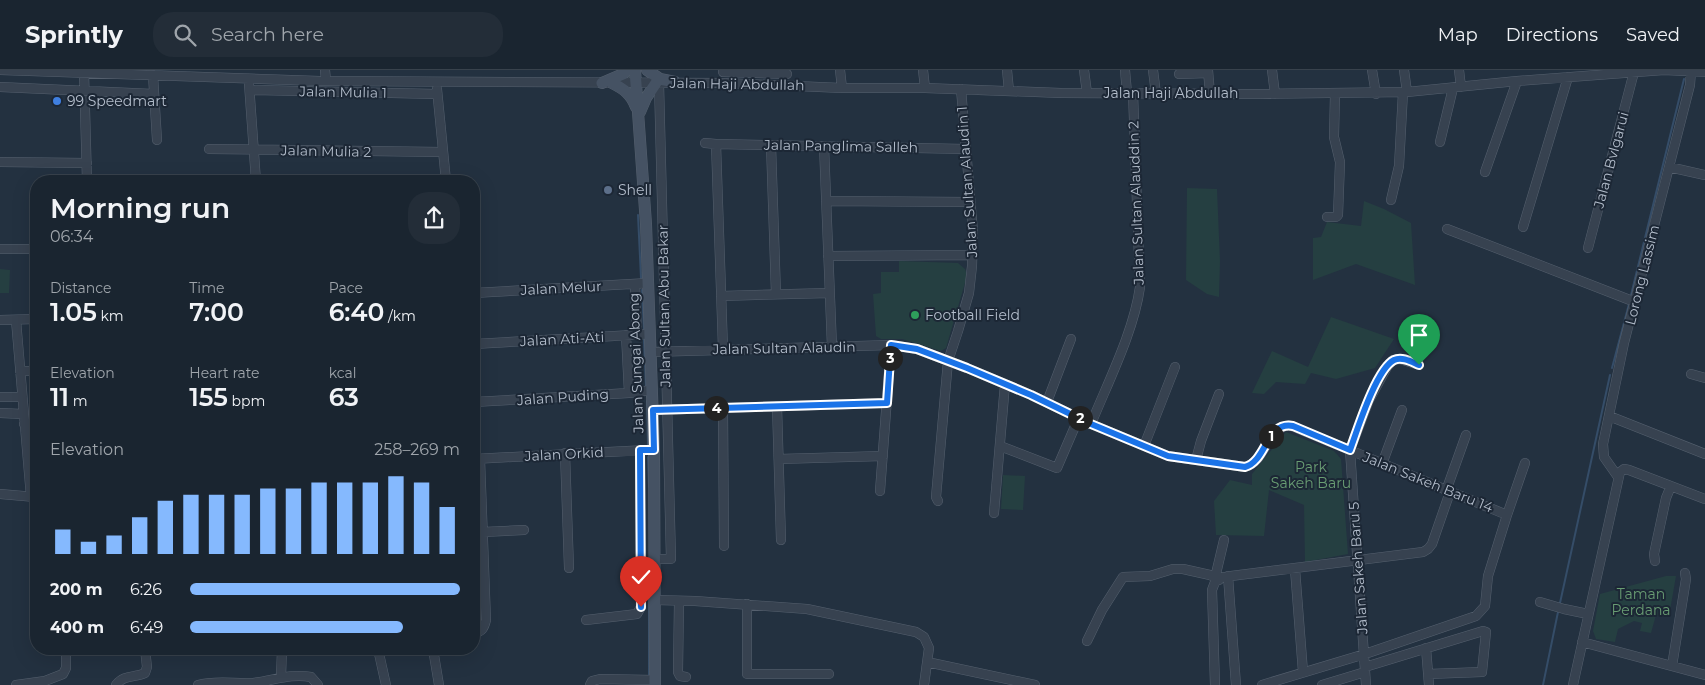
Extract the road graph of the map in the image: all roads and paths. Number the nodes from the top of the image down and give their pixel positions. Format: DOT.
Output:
graph roads {
  1 [pos="0,70"];
  2 [pos="51,70"];
  3 [pos="325,70"];
  4 [pos="627,70"];
  5 [pos="635,70"];
  6 [pos="647,70"];
  7 [pos="840,70"];
  8 [pos="923,70"];
  9 [pos="1007,70"];
  10 [pos="1084,70"];
  11 [pos="1125,70"];
  12 [pos="1153,70"];
  13 [pos="1272,70"];
  14 [pos="1372,70"];
  15 [pos="1404,70"];
  16 [pos="1459,70"];
  17 [pos="1678,70"];
  18 [pos="1691,70"];
  19 [pos="722,71"];
  20 [pos="84,72"];
  21 [pos="787,72"];
  22 [pos="1208,72"];
  23 [pos="1634,72"];
  24 [pos="1705,72"];
  25 [pos="164,73"];
  26 [pos="1580,73"];
  27 [pos="237,74"];
  28 [pos="1179,74"];
  29 [pos="153,75"];
  30 [pos="1568,77"];
  31 [pos="249,79"];
  32 [pos="326,81"];
  33 [pos="436,81"];
  34 [pos="1517,81"];
  35 [pos="637,82"];
  36 [pos="675,82"];
  37 [pos="724,82"];
  38 [pos="607,83"];
  39 [pos="658,83"];
  40 [pos="788,85"];
  41 [pos="0,87"];
  42 [pos="1457,87"];
  43 [pos="842,88"];
  44 [pos="925,88"];
  45 [pos="961,89"];
  46 [pos="250,90"];
  47 [pos="84,91"];
  48 [pos="1009,91"];
  49 [pos="1405,92"];
  50 [pos="1087,93"];
  51 [pos="1130,93"];
  52 [pos="154,94"];
  53 [pos="437,94"];
  54 [pos="1156,94"];
  55 [pos="1210,94"];
  56 [pos="1275,94"];
  57 [pos="1335,94"];
  58 [pos="1376,94"];
  59 [pos="639,117"];
  60 [pos="157,140"];
  61 [pos="1440,142"];
  62 [pos="705,143"];
  63 [pos="716,144"];
  64 [pos="771,145"];
  65 [pos="824,146"];
  66 [pos="209,149"];
  67 [pos="966,149"];
  68 [pos="254,150"];
  69 [pos="443,152"];
  70 [pos="0,162"];
  71 [pos="87,163"];
  72 [pos="1669,167"];
  73 [pos="1485,172"];
  74 [pos="1705,174"];
  75 [pos="87,175"];
  76 [pos="256,175"];
  77 [pos="445,175"];
  78 [pos="1391,200"];
  79 [pos="826,201"];
  80 [pos="970,202"];
  81 [pos="1327,217"];
  82 [pos="1523,227"];
  83 [pos="1447,229"];
  84 [pos="1588,248"];
  85 [pos="0,249"];
  86 [pos="30,249"];
  87 [pos="973,255"];
  88 [pos="828,256"];
  89 [pos="648,283"];
  90 [pos="635,284"];
  91 [pos="480,293"];
  92 [pos="829,293"];
  93 [pos="776,294"];
  94 [pos="721,296"];
  95 [pos="1635,302"];
  96 [pos="30,319"];
  97 [pos="0,320"];
  98 [pos="16,320"];
  99 [pos="650,334"];
  100 [pos="626,335"];
  101 [pos="637,335"];
  102 [pos="1071,339"];
  103 [pos="480,344"];
  104 [pos="891,345"];
  105 [pos="832,347"];
  106 [pos="723,349"];
  107 [pos="651,352"];
  108 [pos="666,352"];
  109 [pos="948,361"];
  110 [pos="1419,365"];
  111 [pos="1175,367"];
  112 [pos="20,371"];
  113 [pos="30,371"];
  114 [pos="1691,374"];
  115 [pos="1705,378"];
  116 [pos="1005,384"];
  117 [pos="652,390"];
  118 [pos="629,393"];
  119 [pos="1219,394"];
  120 [pos="0,397"];
  121 [pos="22,397"];
  122 [pos="480,402"];
  123 [pos="1047,402"];
  124 [pos="887,403"];
  125 [pos="777,406"];
  126 [pos="723,408"];
  127 [pos="667,409"];
  128 [pos="653,410"];
  129 [pos="1402,410"];
  130 [pos="0,412"];
  131 [pos="23,414"];
  132 [pos="1608,416"];
  133 [pos="1078,417"];
  134 [pos="24,424"];
  135 [pos="30,424"];
  136 [pos="1091,424"];
  137 [pos="1466,435"];
  138 [pos="1000,446"];
  139 [pos="1144,446"];
  140 [pos="640,450"];
  141 [pos="654,450"];
  142 [pos="1350,450"];
  143 [pos="565,453"];
  144 [pos="1705,454"];
  145 [pos="883,456"];
  146 [pos="480,459"];
  147 [pos="779,459"];
  148 [pos="1196,460"];
  149 [pos="1525,463"];
  150 [pos="1382,464"];
  151 [pos="30,473"];
  152 [pos="1618,477"];
  153 [pos="1671,486"];
  154 [pos="880,491"];
  155 [pos="1448,491"];
  156 [pos="0,494"];
  157 [pos="30,497"];
  158 [pos="1705,500"];
  159 [pos="938,501"];
  160 [pos="994,513"];
  161 [pos="1507,515"];
  162 [pos="480,525"];
  163 [pos="524,530"];
  164 [pos="483,532"];
  165 [pos="781,540"];
  166 [pos="1224,540"];
  167 [pos="724,546"];
  168 [pos="655,560"];
  169 [pos="1357,560"];
  170 [pos="1655,561"];
  171 [pos="569,568"];
  172 [pos="1295,569"];
  173 [pos="1685,573"];
  174 [pos="1221,578"];
  175 [pos="655,600"];
  176 [pos="678,601"];
  177 [pos="1540,602"];
  178 [pos="747,604"];
  179 [pos="1588,614"];
  180 [pos="586,620"];
  181 [pos="480,630"];
  182 [pos="1087,641"];
  183 [pos="1582,642"];
  184 [pos="1426,648"];
  185 [pos="1365,654"];
  186 [pos="66,655"];
  187 [pos="145,655"];
  188 [pos="282,655"];
  189 [pos="379,655"];
  190 [pos="434,655"];
  191 [pos="927,662"];
  192 [pos="1672,666"];
  193 [pos="1365,669"];
  194 [pos="1303,672"];
  195 [pos="829,674"];
  196 [pos="1428,674"];
  197 [pos="1705,675"];
  198 [pos="281,677"];
  199 [pos="686,677"];
  200 [pos="649,682"];
  201 [pos="36,684"];
  202 [pos="254,684"];
  203 [pos="16,685"];
  204 [pos="116,685"];
  205 [pos="198,685"];
  206 [pos="318,685"];
  207 [pos="386,685"];
  208 [pos="439,685"];
  209 [pos="590,685"];
  210 [pos="924,685"];
  211 [pos="1035,685"];
  212 [pos="1215,685"];
  213 [pos="1236,685"];
  214 [pos="1262,685"];
  215 [pos="1322,685"];
  216 [pos="1366,685"];
  217 [pos="1429,685"];
  218 [pos="1573,685"];
  1 -- 2 [label="street, Jalan Haji Abdullah"];
  2 -- 20 [label="street, Jalan Haji Abdullah"];
  3 -- 32 [label="street"];
  4 -- 38 [label="street"];
  5 -- 35 [label="street, Jalan Sungai Abong"];
  6 -- 36 [label="street"];
  7 -- 43 [label="street"];
  8 -- 44 [label="street"];
  9 -- 48 [label="street"];
  10 -- 50 [label="street"];
  11 -- 51 [label="street, Jalan Sultan Alauddin 2"];
  12 -- 54 [label="street"];
  13 -- 56 [label="street"];
  14 -- 58 [label="street"];
  15 -- 49 [label="street"];
  16 -- 42 [label="street"];
  17 -- 18 [label="street, Jalan Haji Abdullah"];
  17 -- 23 [label="street, Jalan Haji Abdullah"];
  18 -- 24 [label="street, Jalan Haji Abdullah"];
  18 -- 72 [label="street, Lorong Lassim"];
  19 -- 21 [label="street"];
  19 -- 37 [label="street"];
  20 -- 29 [label="street, Jalan Haji Abdullah"];
  20 -- 47 [label="street"];
  21 -- 40 [label="street"];
  22 -- 28 [label="street"];
  22 -- 55 [label="street"];
  23 -- 26 [label="street, Jalan Haji Abdullah"];
  23 -- 84 [label="street, Jalan Bvlgarui"];
  25 -- 27 [label="street, Jalan Haji Abdullah"];
  25 -- 29 [label="street, Jalan Haji Abdullah"];
  26 -- 30 [label="street, Jalan Haji Abdullah"];
  27 -- 31 [label="street, Jalan Haji Abdullah"];
  29 -- 52 [label="street"];
  30 -- 34 [label="street, Jalan Haji Abdullah"];
  30 -- 82 [label="street"];
  31 -- 32 [label="street, Jalan Haji Abdullah"];
  31 -- 46 [label="street"];
  32 -- 33 [label="street, Jalan Haji Abdullah"];
  33 -- 38 [label="street, Jalan Haji Abdullah"];
  33 -- 53 [label="street"];
  34 -- 42 [label="street, Jalan Haji Abdullah"];
  34 -- 73 [label="street"];
  35 -- 38 [label="street, Jalan Haji Abdullah"];
  35 -- 39 [label="street, Jalan Haji Abdullah"];
  35 -- 59 [label="street, Jalan Sungai Abong"];
  36 -- 37 [label="street, Jalan Haji Abdullah"];
  36 -- 39 [label="street, Jalan Haji Abdullah"];
  37 -- 40 [label="street, Jalan Haji Abdullah"];
  38 -- 59 [label="street"];
  39 -- 59 [label="street"];
  39 -- 108 [label="street, Jalan Sultan Abu Bakar"];
  40 -- 43 [label="street, Jalan Haji Abdullah"];
  41 -- 47 [label="street"];
  42 -- 49 [label="street, Jalan Haji Abdullah"];
  42 -- 61 [label="street"];
  43 -- 44 [label="street, Jalan Haji Abdullah"];
  44 -- 45 [label="street, Jalan Haji Abdullah"];
  45 -- 48 [label="street, Jalan Haji Abdullah"];
  45 -- 67 [label="street, Jalan Sultan Alaudin 1"];
  46 -- 53 [label="street, Jalan Mulia 1"];
  46 -- 68 [label="street"];
  47 -- 52 [label="street"];
  47 -- 71 [label="street"];
  48 -- 50 [label="street, Jalan Haji Abdullah"];
  49 -- 58 [label="street, Jalan Haji Abdullah"];
  49 -- 78 [label="street"];
  50 -- 51 [label="street, Jalan Haji Abdullah"];
  51 -- 54 [label="street, Jalan Haji Abdullah"];
  51 -- 136 [label="street, Jalan Sultan Alauddin 2"];
  52 -- 60 [label="street"];
  53 -- 69 [label="street"];
  54 -- 55 [label="street, Jalan Haji Abdullah"];
  55 -- 56 [label="street, Jalan Haji Abdullah"];
  56 -- 57 [label="street, Jalan Haji Abdullah"];
  57 -- 58 [label="street, Jalan Haji Abdullah"];
  57 -- 81 [label="street"];
  59 -- 89 [label="street, Jalan Sungai Abong"];
  62 -- 63 [label="street, Jalan Panglima Salleh"];
  63 -- 64 [label="street, Jalan Panglima Salleh"];
  63 -- 94 [label="street"];
  64 -- 65 [label="street, Jalan Panglima Salleh"];
  64 -- 93 [label="street"];
  65 -- 67 [label="street, Jalan Panglima Salleh"];
  65 -- 79 [label="street"];
  66 -- 68 [label="street, Jalan Mulia 2"];
  67 -- 80 [label="street, Jalan Sultan Alaudin 1"];
  68 -- 69 [label="street, Jalan Mulia 2"];
  68 -- 76 [label="street"];
  69 -- 77 [label="street"];
  70 -- 71 [label="street"];
  71 -- 75 [label="street"];
  72 -- 74 [label="street"];
  72 -- 95 [label="street, Lorong Lassim"];
  79 -- 80 [label="street"];
  79 -- 88 [label="street"];
  80 -- 87 [label="street, Jalan Sultan Alaudin 1"];
  83 -- 95 [label="street"];
  85 -- 86 [label="street"];
  87 -- 88 [label="street"];
  87 -- 109 [label="street, Jalan Sultan Alaudin 1"];
  88 -- 92 [label="street"];
  89 -- 90 [label="street, Jalan Melur"];
  89 -- 99 [label="street, Jalan Sungai Abong"];
  90 -- 91 [label="street, Jalan Melur"];
  90 -- 101 [label="street"];
  92 -- 93 [label="street"];
  92 -- 105 [label="street"];
  93 -- 94 [label="street"];
  94 -- 106 [label="street"];
  95 -- 132 [label="street, Lorong Lassim"];
  96 -- 98 [label="street"];
  97 -- 98 [label="street"];
  98 -- 112 [label="street"];
  99 -- 101 [label="street, Jalan Ati-Ati"];
  99 -- 107 [label="street, Jalan Sungai Abong"];
  100 -- 101 [label="street, Jalan Ati-Ati"];
  100 -- 103 [label="street, Jalan Ati-Ati"];
  100 -- 118 [label="street"];
  102 -- 123 [label="street"];
  104 -- 105 [label="street, Jalan Sultan Alaudin"];
  104 -- 109 [label="street, Jalan Sultan Alaudin"];
  104 -- 124 [label="street"];
  105 -- 106 [label="street, Jalan Sultan Alaudin"];
  106 -- 108 [label="street, Jalan Sultan Alaudin"];
  107 -- 108 [label="street, Jalan Sultan Alaudin"];
  107 -- 117 [label="street, Jalan Sungai Abong"];
  108 -- 127 [label="street, Jalan Sultan Abu Bakar"];
  109 -- 116 [label="street, Jalan Sultan Alaudin"];
  109 -- 159 [label="street, Jalan Sultan Alaudin 1"];
  110 -- 142 [label="street"];
  111 -- 139 [label="street"];
  112 -- 113 [label="street"];
  112 -- 121 [label="street"];
  114 -- 115 [label="street"];
  116 -- 123 [label="street, Jalan Sultan Alaudin"];
  116 -- 138 [label="street"];
  117 -- 118 [label="street, Jalan Puding"];
  117 -- 128 [label="street, Jalan Sungai Abong"];
  118 -- 122 [label="street, Jalan Puding"];
  119 -- 148 [label="street"];
  120 -- 121 [label="street"];
  121 -- 131 [label="street"];
  123 -- 133 [label="street, Jalan Sultan Alaudin"];
  124 -- 125 [label="street"];
  124 -- 145 [label="street"];
  125 -- 126 [label="street"];
  125 -- 147 [label="street"];
  126 -- 127 [label="street"];
  126 -- 167 [label="street"];
  127 -- 128 [label="street"];
  127 -- 168 [label="street, Jalan Sultan Abu Bakar"];
  128 -- 141 [label="street, Jalan Sungai Abong"];
  129 -- 150 [label="street"];
  130 -- 131 [label="street"];
  131 -- 134 [label="street"];
  132 -- 144 [label="street"];
  132 -- 152 [label="street, Lorong Lassim"];
  133 -- 136 [label="street, Jalan Sultan Alaudin"];
  133 -- 138 [label="street"];
  134 -- 135 [label="street"];
  134 -- 151 [label="street"];
  136 -- 139 [label="street, Jalan Sultan Alaudin"];
  137 -- 155 [label="street"];
  138 -- 160 [label="street"];
  139 -- 148 [label="street, Jalan Sultan Alaudin"];
  140 -- 141 [label="street, Jalan Orkid"];
  140 -- 143 [label="street, Jalan Orkid"];
  140 -- 180 [label="street"];
  141 -- 168 [label="street, Jalan Sungai Abong"];
  142 -- 148 [label="street, Jalan Sultan Alaudin"];
  142 -- 150 [label="street, Jalan Sakeh Baru 14"];
  142 -- 169 [label="street, Jalan Sakeh Baru 5"];
  143 -- 146 [label="street, Jalan Orkid"];
  143 -- 171 [label="street"];
  145 -- 147 [label="street"];
  145 -- 154 [label="street"];
  147 -- 165 [label="street"];
  149 -- 161 [label="street"];
  150 -- 155 [label="street, Jalan Sakeh Baru 14"];
  152 -- 153 [label="street"];
  152 -- 179 [label="street"];
  153 -- 158 [label="street"];
  153 -- 170 [label="street"];
  155 -- 161 [label="street, Jalan Sakeh Baru 14"];
  155 -- 169 [label="street"];
  156 -- 157 [label="street"];
  161 -- 185 [label="street"];
  162 -- 164 [label="street"];
  163 -- 164 [label="street"];
  164 -- 181 [label="street"];
  166 -- 174 [label="street"];
  168 -- 175 [label="street, Jalan Sungai Abong"];
  169 -- 172 [label="street"];
  169 -- 185 [label="street, Jalan Sakeh Baru 5"];
  172 -- 174 [label="street"];
  172 -- 194 [label="street"];
  173 -- 192 [label="street"];
  174 -- 182 [label="street"];
  174 -- 212 [label="street"];
  174 -- 213 [label="street"];
  175 -- 176 [label="street"];
  175 -- 200 [label="street, Jalan Sungai Abong"];
  176 -- 178 [label="street"];
  176 -- 199 [label="street"];
  177 -- 179 [label="street"];
  178 -- 191 [label="street"];
  178 -- 195 [label="street"];
  179 -- 183 [label="street"];
  183 -- 192 [label="street"];
  183 -- 218 [label="street"];
  184 -- 193 [label="street"];
  184 -- 196 [label="street"];
  184 -- 196 [label="street"];
  185 -- 193 [label="street, Jalan Sakeh Baru 5"];
  185 -- 194 [label="street"];
  186 -- 201 [label="street"];
  187 -- 204 [label="street"];
  188 -- 198 [label="street"];
  189 -- 207 [label="street"];
  190 -- 208 [label="street"];
  191 -- 210 [label="street"];
  191 -- 211 [label="street"];
  192 -- 197 [label="street"];
  193 -- 215 [label="street"];
  193 -- 216 [label="street, Jalan Sakeh Baru 5"];
  194 -- 214 [label="street"];
  196 -- 217 [label="street"];
  198 -- 202 [label="street"];
  198 -- 206 [label="street"];
  200 -- 209 [label="street"];
  201 -- 203 [label="street"];
  202 -- 205 [label="street"];
}
